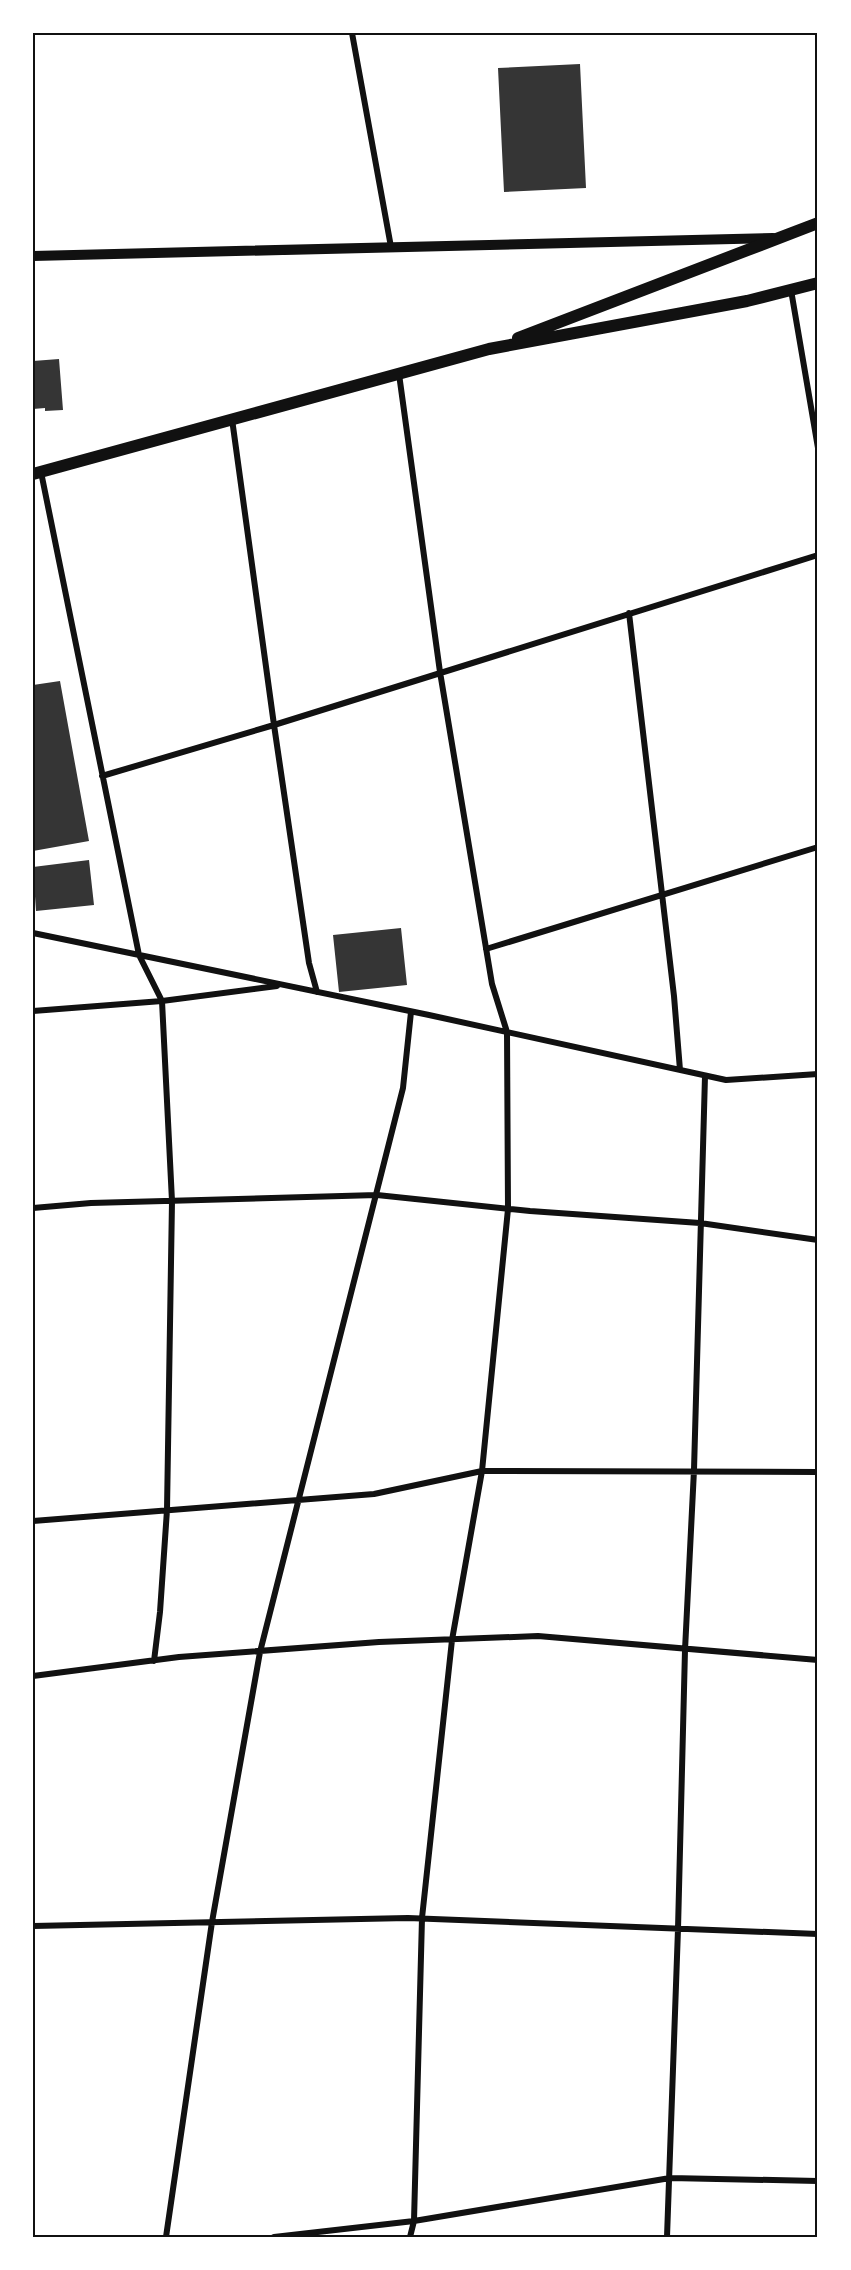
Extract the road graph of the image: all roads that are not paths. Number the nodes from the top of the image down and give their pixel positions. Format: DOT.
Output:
graph roads {
  1 [pos="352,33"];
  2 [pos="818,223"];
  3 [pos="777,238"];
  4 [pos="391,247"];
  5 [pos="33,255"];
  6 [pos="818,283"];
  7 [pos="791,290"];
  8 [pos="489,349"];
  9 [pos="399,374"];
  10 [pos="232,419"];
  11 [pos="818,448"];
  12 [pos="37,473"];
  13 [pos="818,555"];
  14 [pos="629,613"];
  15 [pos="440,672"];
  16 [pos="274,725"];
  17 [pos="102,776"];
  18 [pos="818,847"];
  19 [pos="663,895"];
  20 [pos="33,933"];
  21 [pos="486,949"];
  22 [pos="139,955"];
  23 [pos="283,985"];
  24 [pos="317,992"];
  25 [pos="162,1001"];
  26 [pos="33,1011"];
  27 [pos="411,1012"];
  28 [pos="507,1032"];
  29 [pos="680,1070"];
  30 [pos="818,1074"];
  31 [pos="705,1076"];
  32 [pos="377,1195"];
  33 [pos="172,1201"];
  34 [pos="33,1208"];
  35 [pos="508,1209"];
  36 [pos="700,1223"];
  37 [pos="818,1240"];
  38 [pos="694,1470"];
  39 [pos="482,1471"];
  40 [pos="818,1472"];
  41 [pos="297,1500"];
  42 [pos="167,1510"];
  43 [pos="33,1521"];
  44 [pos="453,1640"];
  45 [pos="684,1650"];
  46 [pos="260,1652"];
  47 [pos="818,1660"];
  48 [pos="154,1661"];
  49 [pos="33,1676"];
  50 [pos="422,1918"];
  51 [pos="212,1922"];
  52 [pos="33,1926"];
  53 [pos="678,1929"];
  54 [pos="818,1934"];
  55 [pos="670,2178"];
  56 [pos="818,2181"];
  57 [pos="414,2221"];
  58 [pos="166,2237"];
  59 [pos="274,2237"];
  60 [pos="410,2237"];
  61 [pos="667,2237"];
  1 -- 4 [label="street"];
  2 -- 3 [label="main road"];
  3 -- 4 [label="street"];
  3 -- 8 [label="main road"];
  4 -- 5 [label="street"];
  6 -- 7 [label="main road"];
  7 -- 8 [label="main road"];
  7 -- 11 [label="street"];
  8 -- 9 [label="main road"];
  9 -- 10 [label="main road"];
  9 -- 15 [label="street"];
  10 -- 12 [label="main road"];
  10 -- 16 [label="street"];
  12 -- 17 [label="street"];
  13 -- 14 [label="street"];
  14 -- 15 [label="street"];
  14 -- 19 [label="street"];
  15 -- 16 [label="street"];
  15 -- 21 [label="street"];
  16 -- 17 [label="street"];
  16 -- 24 [label="street"];
  17 -- 22 [label="street"];
  18 -- 19 [label="street"];
  19 -- 21 [label="street"];
  19 -- 29 [label="street"];
  20 -- 22 [label="street"];
  21 -- 28 [label="street"];
  22 -- 23 [label="street"];
  22 -- 25 [label="street"];
  23 -- 24 [label="street"];
  23 -- 25 [label="street"];
  24 -- 27 [label="street"];
  25 -- 26 [label="street"];
  25 -- 33 [label="street"];
  27 -- 28 [label="street"];
  27 -- 32 [label="street"];
  28 -- 29 [label="street"];
  28 -- 35 [label="street"];
  29 -- 31 [label="street"];
  30 -- 31 [label="street"];
  31 -- 36 [label="street"];
  32 -- 33 [label="street"];
  32 -- 35 [label="street"];
  32 -- 41 [label="street"];
  33 -- 34 [label="street"];
  33 -- 42 [label="street"];
  35 -- 36 [label="street"];
  35 -- 39 [label="street"];
  36 -- 37 [label="street"];
  36 -- 38 [label="street"];
  38 -- 39 [label="street"];
  38 -- 40 [label="street"];
  38 -- 45 [label="street"];
  39 -- 41 [label="street"];
  39 -- 44 [label="street"];
  41 -- 42 [label="street"];
  41 -- 46 [label="street"];
  42 -- 43 [label="street"];
  42 -- 48 [label="street"];
  44 -- 45 [label="street"];
  44 -- 46 [label="street"];
  44 -- 50 [label="street"];
  45 -- 47 [label="street"];
  45 -- 53 [label="street"];
  46 -- 48 [label="street"];
  46 -- 51 [label="street"];
  48 -- 49 [label="street"];
  50 -- 51 [label="street"];
  50 -- 53 [label="street"];
  50 -- 57 [label="street"];
  51 -- 52 [label="street"];
  51 -- 58 [label="street"];
  53 -- 54 [label="street"];
  53 -- 55 [label="street"];
  55 -- 56 [label="street"];
  55 -- 57 [label="street"];
  55 -- 61 [label="street"];
  57 -- 59 [label="street"];
  57 -- 60 [label="street"];
}
